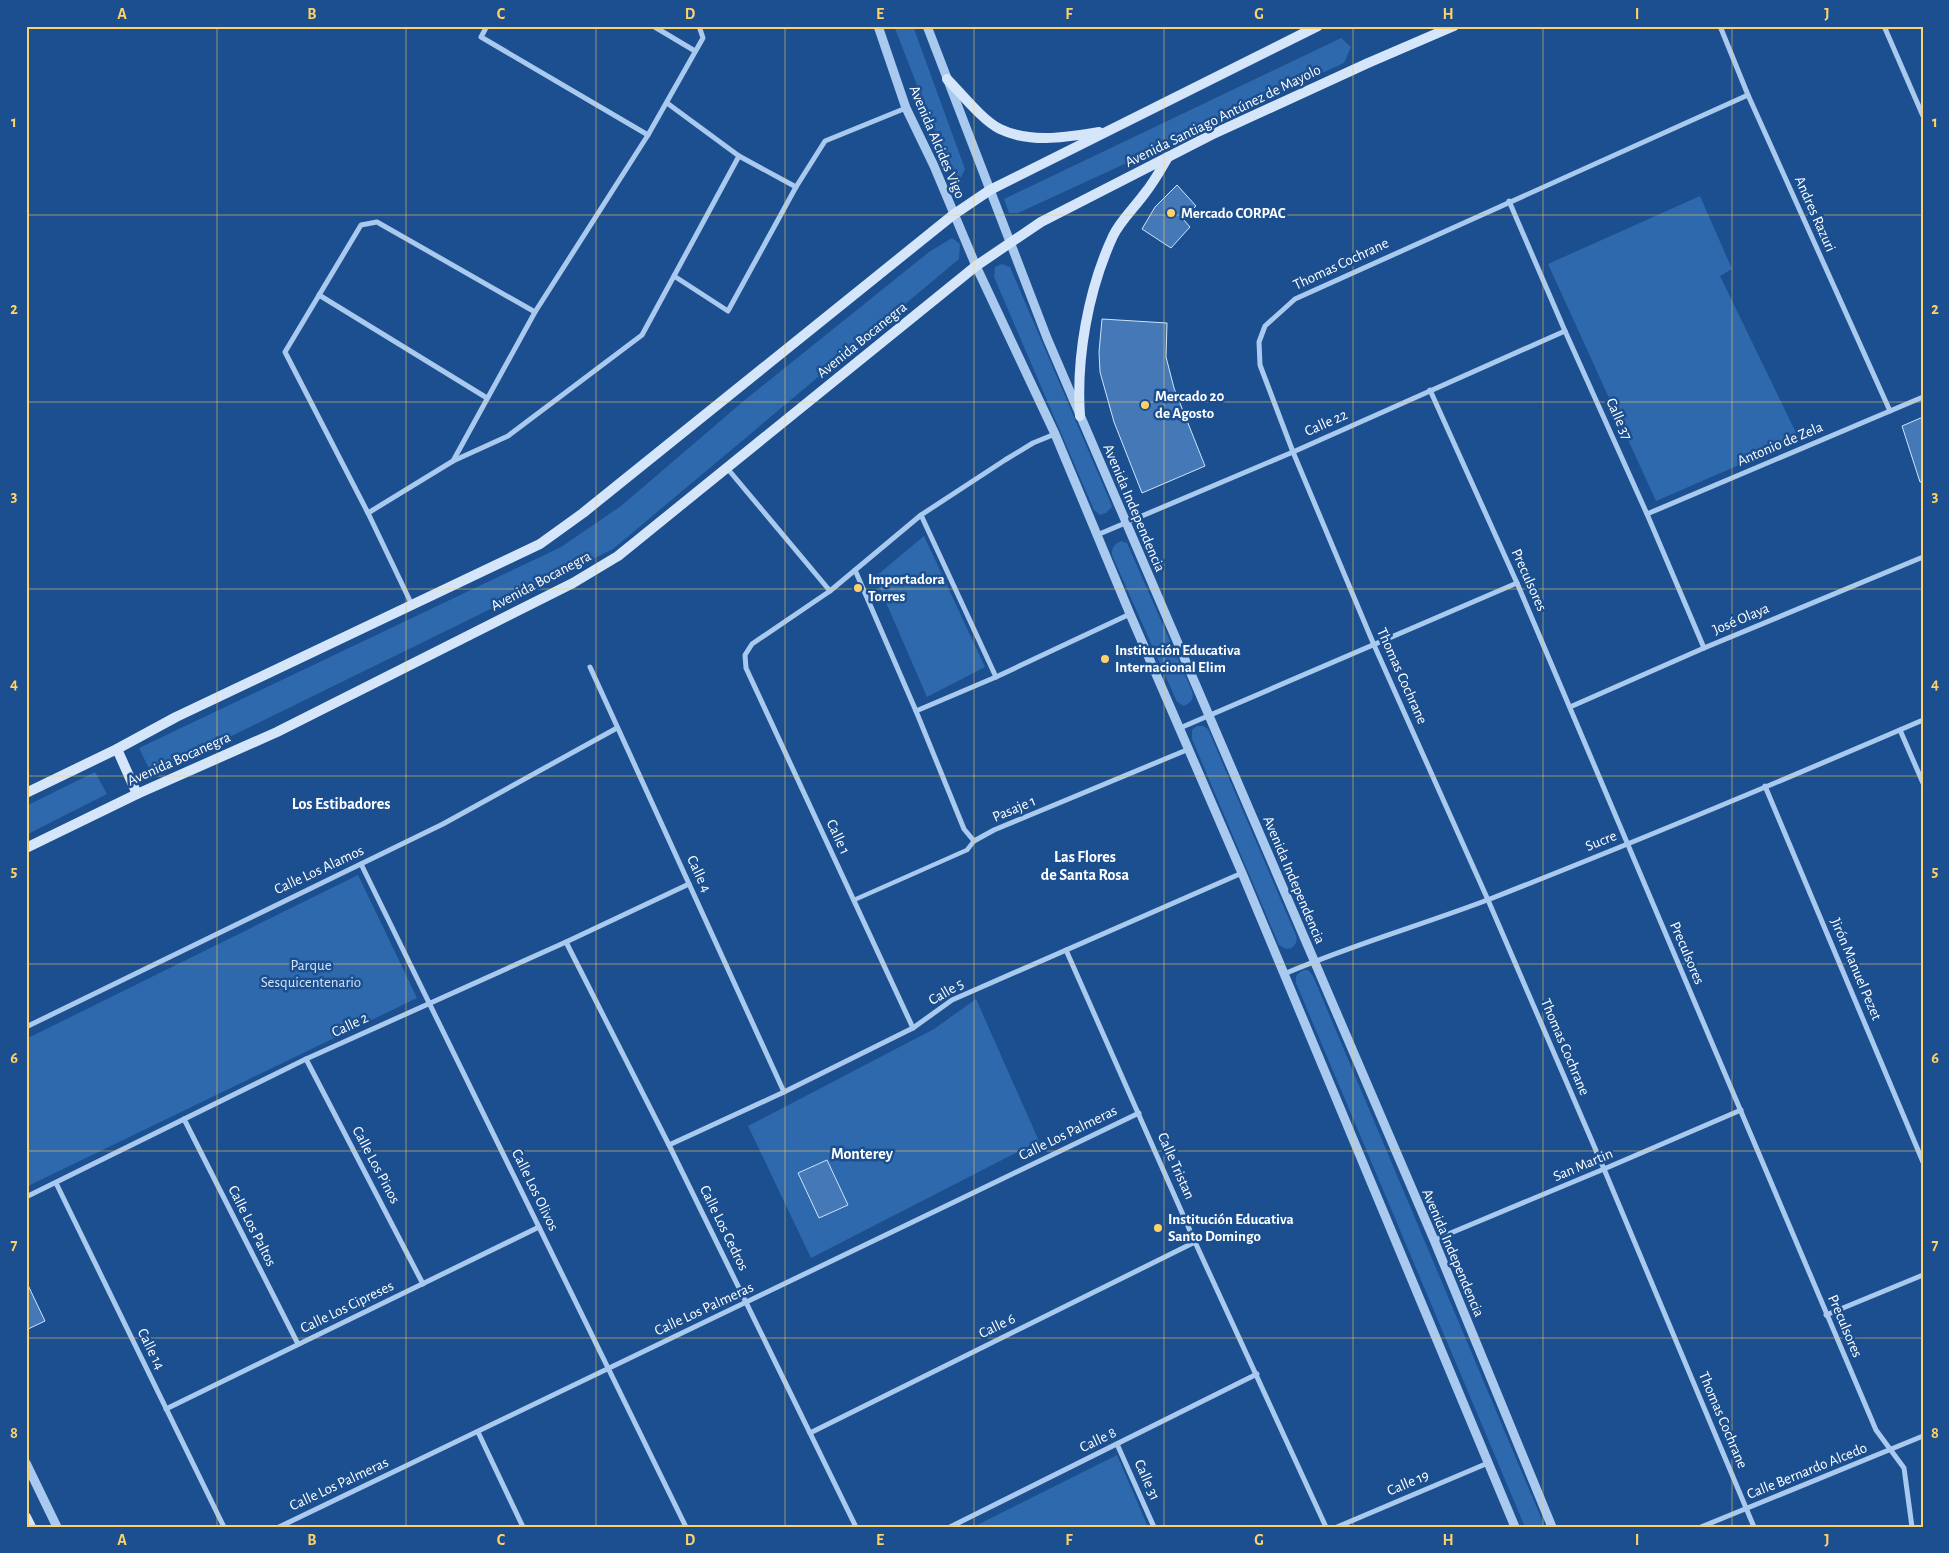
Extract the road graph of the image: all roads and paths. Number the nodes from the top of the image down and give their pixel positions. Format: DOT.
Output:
graph roads {
  1 [pos="487,26"];
  2 [pos="653,26"];
  3 [pos="699,26"];
  4 [pos="878,26"];
  5 [pos="927,26"];
  6 [pos="1318,26"];
  7 [pos="1454,26"];
  8 [pos="1720,26"];
  9 [pos="1884,26"];
  10 [pos="696,52"];
  11 [pos="947,79"];
  12 [pos="1748,95"];
  13 [pos="667,103"];
  14 [pos="906,108"];
  15 [pos="1923,116"];
  16 [pos="1110,130"];
  17 [pos="648,135"];
  18 [pos="739,156"];
  19 [pos="1168,157"];
  20 [pos="796,188"];
  21 [pos="990,190"];
  22 [pos="1509,201"];
  23 [pos="953,215"];
  24 [pos="1011,244"];
  25 [pos="976,266"];
  26 [pos="674,276"];
  27 [pos="319,295"];
  28 [pos="536,312"];
  29 [pos="1565,331"];
  30 [pos="1430,390"];
  31 [pos="1923,397"];
  32 [pos="487,398"];
  33 [pos="1890,411"];
  34 [pos="1080,416"];
  35 [pos="1055,434"];
  36 [pos="1293,452"];
  37 [pos="453,461"];
  38 [pos="727,468"];
  39 [pos="368,513"];
  40 [pos="1647,514"];
  41 [pos="921,515"];
  42 [pos="1125,522"];
  43 [pos="1097,535"];
  44 [pos="1923,557"];
  45 [pos="855,570"];
  46 [pos="1517,583"];
  47 [pos="830,591"];
  48 [pos="412,606"];
  49 [pos="1130,614"];
  50 [pos="1374,645"];
  51 [pos="1704,648"];
  52 [pos="590,667"];
  53 [pos="996,677"];
  54 [pos="1570,707"];
  55 [pos="916,711"];
  56 [pos="1209,716"];
  57 [pos="1923,720"];
  58 [pos="617,728"];
  59 [pos="1180,728"];
  60 [pos="1900,730"];
  61 [pos="117,749"];
  62 [pos="1189,749"];
  63 [pos="1923,784"];
  64 [pos="1765,786"];
  65 [pos="26,792"];
  66 [pos="137,794"];
  67 [pos="974,841"];
  68 [pos="1626,844"];
  69 [pos="26,848"];
  70 [pos="360,864"];
  71 [pos="1242,873"];
  72 [pos="689,884"];
  73 [pos="854,900"];
  74 [pos="1488,900"];
  75 [pos="566,942"];
  76 [pos="1066,950"];
  77 [pos="1314,961"];
  78 [pos="1284,974"];
  79 [pos="429,1002"];
  80 [pos="26,1026"];
  81 [pos="913,1028"];
  82 [pos="306,1059"];
  83 [pos="784,1092"];
  84 [pos="1741,1110"];
  85 [pos="1139,1113"];
  86 [pos="184,1119"];
  87 [pos="669,1145"];
  88 [pos="1923,1162"];
  89 [pos="1604,1170"];
  90 [pos="56,1182"];
  91 [pos="26,1197"];
  92 [pos="539,1227"];
  93 [pos="1434,1240"];
  94 [pos="1195,1242"];
  95 [pos="1923,1275"];
  96 [pos="424,1284"];
  97 [pos="746,1303"];
  98 [pos="1826,1315"];
  99 [pos="298,1344"];
  100 [pos="608,1368"];
  101 [pos="1256,1374"];
  102 [pos="166,1409"];
  103 [pos="478,1432"];
  104 [pos="810,1433"];
  105 [pos="1923,1436"];
  106 [pos="1117,1444"];
  107 [pos="1890,1450"];
  108 [pos="1488,1462"];
  109 [pos="26,1463"];
  110 [pos="1747,1509"];
  111 [pos="26,1517"];
  112 [pos="31,1527"];
  113 [pos="57,1527"];
  114 [pos="224,1527"];
  115 [pos="279,1527"];
  116 [pos="523,1527"];
  117 [pos="686,1527"];
  118 [pos="856,1527"];
  119 [pos="950,1527"];
  120 [pos="1154,1527"];
  121 [pos="1326,1527"];
  122 [pos="1338,1527"];
  123 [pos="1515,1527"];
  124 [pos="1552,1527"];
  125 [pos="1701,1527"];
  126 [pos="1754,1527"];
  127 [pos="1912,1527"];
  1 -- 17 [label="street"];
  2 -- 10 [label="street"];
  3 -- 10 [label="street"];
  4 -- 14 [label="street, Avenida Alcides Vigo"];
  5 -- 11 [label="street, Avenida Alcides Vigo"];
  6 -- 16 [label="main road"];
  7 -- 19 [label="main road, Avenida Santiago Antúnez de Mayolo"];
  8 -- 12 [label="street, Andres Razuri"];
  9 -- 15 [label="street"];
  10 -- 13 [label="street"];
  11 -- 16 [label="main road"];
  11 -- 21 [label="street, Avenida Alcides Vigo"];
  12 -- 22 [label="street, Thomas Cochrane"];
  12 -- 33 [label="street, Andres Razuri"];
  13 -- 17 [label="street"];
  13 -- 18 [label="street"];
  14 -- 20 [label="street"];
  14 -- 23 [label="street, Avenida Alcides Vigo"];
  16 -- 21 [label="main road"];
  17 -- 28 [label="street"];
  18 -- 20 [label="street"];
  18 -- 26 [label="street"];
  19 -- 24 [label="main road, Avenida Santiago Antúnez de Mayolo"];
  19 -- 34 [label="main road"];
  20 -- 26 [label="street"];
  21 -- 23 [label="main road"];
  21 -- 24 [label="street, Avenida Alcides Vigo"];
  22 -- 29 [label="street, Calle 37"];
  22 -- 36 [label="street, Thomas Cochrane"];
  23 -- 25 [label="street, Avenida Alcides Vigo"];
  23 -- 48 [label="main road"];
  24 -- 25 [label="main road, Avenida Bocanegra"];
  24 -- 34 [label="street, Avenida Independencia"];
  25 -- 35 [label="street"];
  25 -- 38 [label="main road, Avenida Bocanegra"];
  26 -- 37 [label="street"];
  27 -- 28 [label="street"];
  27 -- 32 [label="street"];
  27 -- 39 [label="street"];
  28 -- 32 [label="street"];
  29 -- 30 [label="street, Calle 22"];
  29 -- 40 [label="street, Calle 37"];
  30 -- 36 [label="street, Calle 22"];
  30 -- 46 [label="street, Preculsores"];
  31 -- 33 [label="street, Antonio de Zela"];
  32 -- 37 [label="street"];
  33 -- 40 [label="street, Antonio de Zela"];
  34 -- 42 [label="street, Avenida Independencia"];
  35 -- 41 [label="street"];
  35 -- 43 [label="street"];
  36 -- 42 [label="street, Calle 22"];
  36 -- 50 [label="street, Thomas Cochrane"];
  37 -- 39 [label="street"];
  38 -- 47 [label="street"];
  38 -- 66 [label="main road, Avenida Bocanegra"];
  39 -- 48 [label="street"];
  40 -- 51 [label="street, Calle 37"];
  41 -- 45 [label="street"];
  41 -- 53 [label="street"];
  42 -- 43 [label="street, Calle 22"];
  42 -- 56 [label="street, Avenida Independencia"];
  43 -- 49 [label="street"];
  44 -- 51 [label="street, José Olaya"];
  45 -- 47 [label="street"];
  45 -- 55 [label="street"];
  46 -- 50 [label="street"];
  46 -- 54 [label="street, Preculsores"];
  47 -- 73 [label="street, Calle 1"];
  48 -- 61 [label="main road"];
  49 -- 53 [label="street"];
  49 -- 59 [label="street"];
  50 -- 56 [label="street"];
  50 -- 74 [label="street, Thomas Cochrane"];
  51 -- 54 [label="street, José Olaya"];
  52 -- 58 [label="street, Calle 4"];
  53 -- 55 [label="street"];
  54 -- 68 [label="street, Preculsores"];
  55 -- 67 [label="street"];
  56 -- 59 [label="street"];
  56 -- 77 [label="street, Avenida Independencia"];
  57 -- 60 [label="street, Sucre"];
  58 -- 70 [label="street, Calle Los Alamos"];
  58 -- 72 [label="street, Calle 4"];
  59 -- 62 [label="street"];
  60 -- 63 [label="street"];
  60 -- 64 [label="street, Sucre"];
  61 -- 65 [label="main road"];
  61 -- 66 [label="main road"];
  62 -- 67 [label="street, Pasaje 1"];
  62 -- 71 [label="street"];
  64 -- 68 [label="street, Sucre"];
  64 -- 88 [label="street, Jirón Manuel Pezet"];
  66 -- 69 [label="main road, Avenida Bocanegra"];
  67 -- 73 [label="street, Pasaje 1"];
  68 -- 74 [label="street, Sucre"];
  68 -- 84 [label="street, Preculsores"];
  70 -- 79 [label="street, Calle Los Olivos"];
  70 -- 80 [label="street, Calle Los Alamos"];
  71 -- 76 [label="street, Calle 5"];
  71 -- 78 [label="street"];
  72 -- 75 [label="street, Calle 2"];
  72 -- 83 [label="street, Calle 4"];
  73 -- 81 [label="street, Calle 1"];
  74 -- 77 [label="street, Sucre"];
  74 -- 89 [label="street, Thomas Cochrane"];
  75 -- 79 [label="street, Calle 2"];
  75 -- 87 [label="street, Calle Los Cedros"];
  76 -- 81 [label="street, Calle 5"];
  76 -- 85 [label="street, Calle Tristan"];
  77 -- 78 [label="street, Sucre"];
  77 -- 93 [label="street, Avenida Independencia"];
  78 -- 108 [label="street"];
  79 -- 82 [label="street, Calle 2"];
  79 -- 92 [label="street, Calle Los Olivos"];
  81 -- 83 [label="street, Calle 5"];
  82 -- 86 [label="street, Calle 2"];
  82 -- 96 [label="street, Calle Los Pinos"];
  83 -- 87 [label="street, Calle 5"];
  84 -- 89 [label="street, San Martin"];
  84 -- 98 [label="street, Preculsores"];
  85 -- 94 [label="street, Calle Tristan"];
  85 -- 97 [label="street, Calle Los Palmeras"];
  86 -- 90 [label="street, Calle 2"];
  86 -- 99 [label="street, Calle Los Paltos"];
  87 -- 97 [label="street, Calle Los Cedros"];
  89 -- 93 [label="street, San Martin"];
  89 -- 110 [label="street, Thomas Cochrane"];
  90 -- 91 [label="street, Calle 2"];
  90 -- 102 [label="street, Calle 14"];
  92 -- 96 [label="street, Calle Los Cipreses"];
  92 -- 100 [label="street, Calle Los Olivos"];
  93 -- 124 [label="street, Avenida Independencia"];
  94 -- 101 [label="street, Calle Tristan"];
  94 -- 104 [label="street, Calle 6"];
  95 -- 98 [label="street"];
  96 -- 99 [label="street, Calle Los Cipreses"];
  97 -- 100 [label="street, Calle Los Palmeras"];
  97 -- 104 [label="street, Calle Los Cedros"];
  98 -- 107 [label="street, Preculsores"];
  99 -- 102 [label="street, Calle Los Cipreses"];
  100 -- 103 [label="street, Calle Los Palmeras"];
  100 -- 117 [label="street, Calle Los Olivos"];
  101 -- 106 [label="street, Calle 8"];
  101 -- 121 [label="street, Calle Tristan"];
  102 -- 114 [label="street, Calle 14"];
  103 -- 115 [label="street, Calle Los Palmeras"];
  103 -- 116 [label="street"];
  104 -- 118 [label="street, Calle Los Cedros"];
  105 -- 107 [label="street, Calle Bernardo Alcedo"];
  106 -- 119 [label="street, Calle 8"];
  106 -- 120 [label="street, Calle 31"];
  107 -- 110 [label="street, Calle Bernardo Alcedo"];
  107 -- 127 [label="street, Preculsores"];
  108 -- 122 [label="street, Calle 19"];
  108 -- 123 [label="street"];
  109 -- 113 [label="street"];
  110 -- 125 [label="street, Calle Bernardo Alcedo"];
  110 -- 126 [label="street, Thomas Cochrane"];
  111 -- 112 [label="main road"];
}
